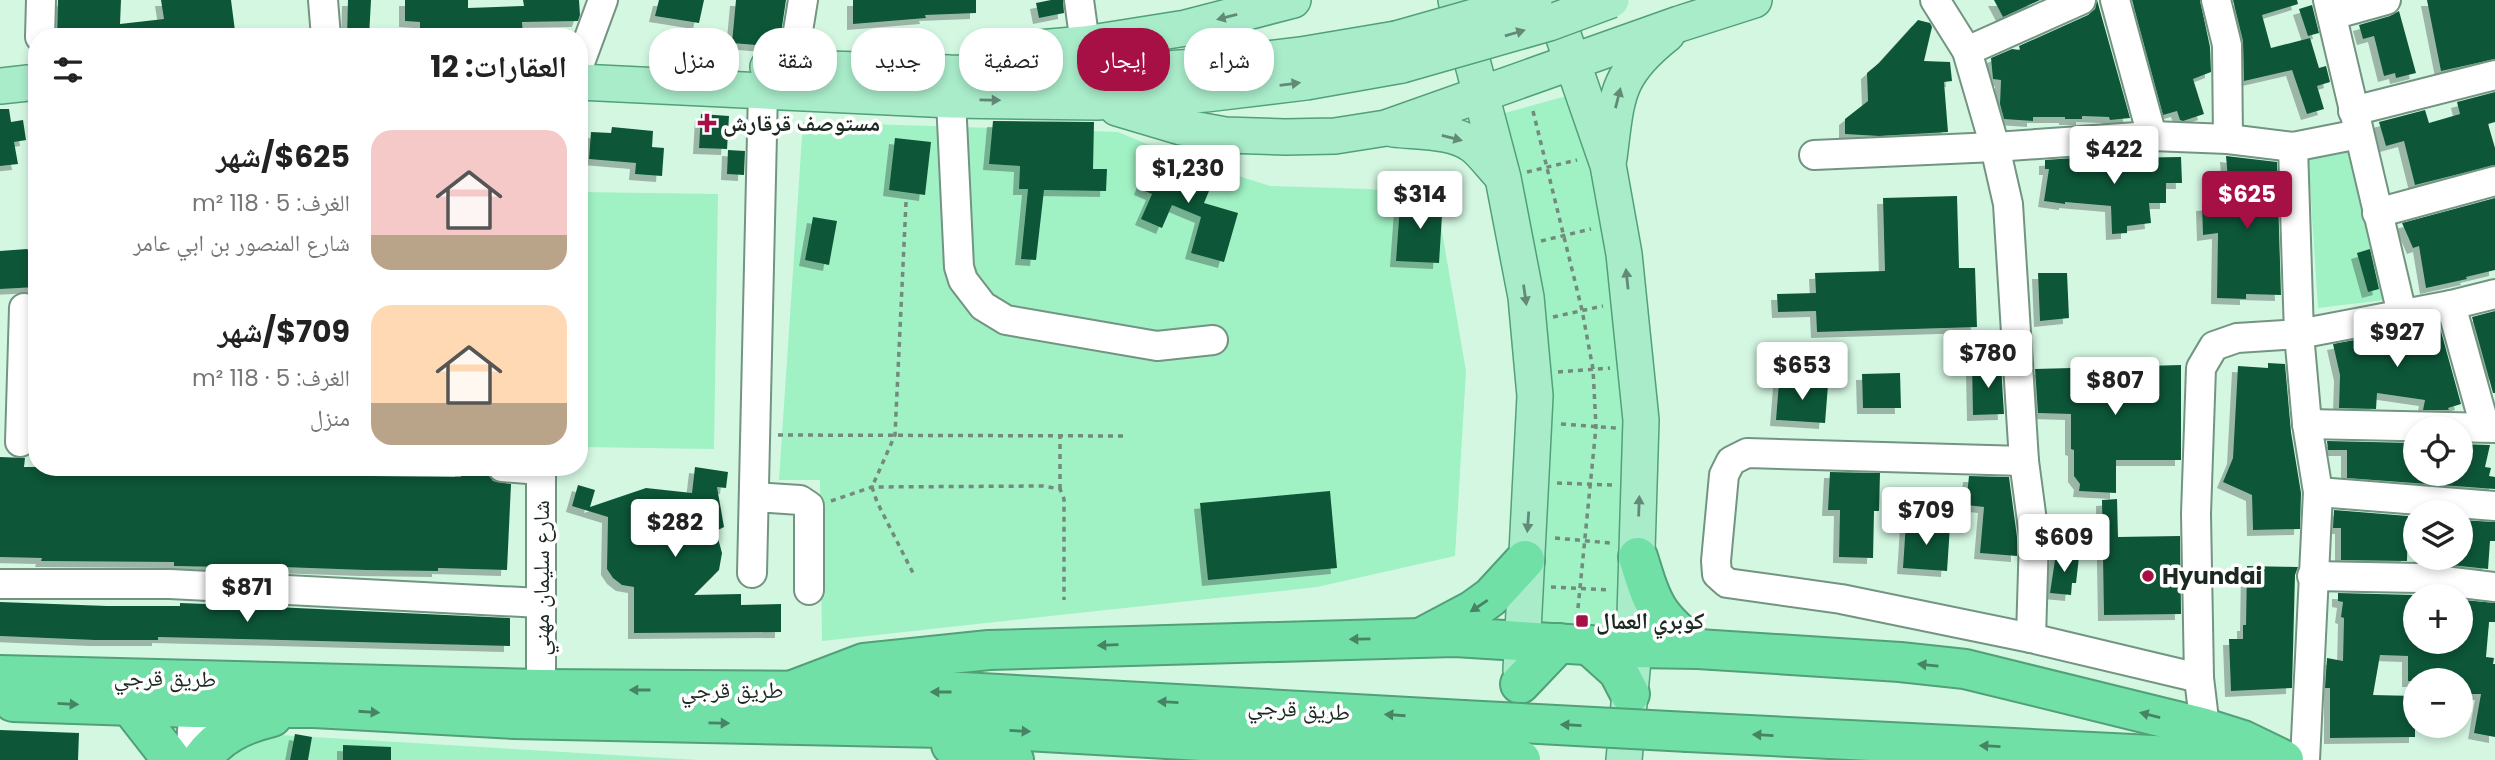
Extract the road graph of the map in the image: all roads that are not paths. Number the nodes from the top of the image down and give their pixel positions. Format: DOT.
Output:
graph roads {
  1 [pos="41,0"];
  2 [pos="323,0"];
  3 [pos="603,0"];
  4 [pos="803,0"];
  5 [pos="1079,0"];
  6 [pos="1293,0"];
  7 [pos="1456,0"];
  8 [pos="1534,0"];
  9 [pos="1555,0"];
  10 [pos="1611,0"];
  11 [pos="1754,0"];
  12 [pos="1936,0"];
  13 [pos="2081,0"];
  14 [pos="2115,0"];
  15 [pos="2216,0"];
  16 [pos="2386,0"];
  17 [pos="2330,8"];
  18 [pos="1679,24"];
  19 [pos="40,28"];
  20 [pos="325,28"];
  21 [pos="798,28"];
  22 [pos="1083,28"];
  23 [pos="1170,31"];
  24 [pos="588,44"];
  25 [pos="1077,45"];
  26 [pos="1568,50"];
  27 [pos="1967,51"];
  28 [pos="1399,52"];
  29 [pos="945,57"];
  30 [pos="588,67"];
  31 [pos="588,68"];
  32 [pos="753,68"];
  33 [pos="945,72"];
  34 [pos="2495,75"];
  35 [pos="28,83"];
  36 [pos="1478,83"];
  37 [pos="0,86"];
  38 [pos="753,89"];
  39 [pos="763,91"];
  40 [pos="782,91"];
  41 [pos="951,100"];
  42 [pos="1097,102"];
  43 [pos="28,105"];
  44 [pos="0,108"];
  45 [pos="2356,123"];
  46 [pos="1386,128"];
  47 [pos="2152,136"];
  48 [pos="2228,139"];
  49 [pos="1995,147"];
  50 [pos="2293,147"];
  51 [pos="1814,155"];
  52 [pos="1595,162"];
  53 [pos="1514,175"];
  54 [pos="2495,181"];
  55 [pos="2377,213"];
  56 [pos="2495,294"];
  57 [pos="2451,305"];
  58 [pos="20,309"];
  59 [pos="2402,314"];
  60 [pos="2299,334"];
  61 [pos="1213,340"];
  62 [pos="2308,424"];
  63 [pos="2490,427"];
  64 [pos="19,443"];
  65 [pos="2024,461"];
  66 [pos="541,476"];
  67 [pos="2318,492"];
  68 [pos="754,497"];
  69 [pos="2495,506"];
  70 [pos="1624,550"];
  71 [pos="1536,562"];
  72 [pos="752,573"];
  73 [pos="2312,576"];
  74 [pos="0,584"];
  75 [pos="2495,587"];
  76 [pos="809,590"];
  77 [pos="541,603"];
  78 [pos="1422,638"];
  79 [pos="2031,638"];
  80 [pos="1561,644"];
  81 [pos="1634,648"];
  82 [pos="1698,649"];
  83 [pos="0,675"];
  84 [pos="2199,678"];
  85 [pos="1520,684"];
  86 [pos="541,689"];
  87 [pos="793,690"];
  88 [pos="188,693"];
  89 [pos="1630,694"];
  90 [pos="0,702"];
  91 [pos="130,706"];
  92 [pos="314,708"];
  93 [pos="867,725"];
  94 [pos="2204,728"];
  95 [pos="1463,738"];
  96 [pos="172,760"];
  97 [pos="179,760"];
  98 [pos="190,760"];
  99 [pos="201,760"];
  100 [pos="1014,760"];
  101 [pos="1520,760"];
  102 [pos="1624,760"];
  103 [pos="2254,760"];
  104 [pos="2284,760"];
  105 [pos="2305,760"];
  1 -- 19 [label="street"];
  2 -- 20 [label="street"];
  3 -- 24 [label="street"];
  4 -- 21 [label="street"];
  5 -- 22 [label="street"];
  6 -- 23 [label="main road, one-way"];
  7 -- 36 [label="main road"];
  8 -- 28 [label="main road, bridge"];
  9 -- 26 [label="main road"];
  28 -- 10 [label="main road, one-way, bridge"];
  11 -- 18 [label="main road"];
  12 -- 27 [label="street"];
  13 -- 27 [label="street"];
  14 -- 47 [label="street"];
  15 -- 48 [label="street"];
  16 -- 17 [label="street"];
  17 -- 45 [label="street"];
  18 -- 26 [label="main road"];
  52 -- 18 [label="main road, one-way"];
  25 -- 29 [label="main road"];
  26 -- 36 [label="main road"];
  26 -- 52 [label="main road"];
  27 -- 49 [label="street"];
  28 -- 33 [label="main road"];
  42 -- 28 [label="main road, one-way"];
  30 -- 32 [label="main road"];
  31 -- 38 [label="main road"];
  34 -- 45 [label="street"];
  35 -- 37 [label="main road"];
  36 -- 46 [label="main road"];
  36 -- 53 [label="main road"];
  39 -- 68 [label="street"];
  40 -- 41 [label="main road"];
  41 -- 42 [label="main road, one-way"];
  41 -- 61 [label="street"];
  42 -- 46 [label="main road"];
  43 -- 44 [label="main road"];
  45 -- 50 [label="street"];
  45 -- 55 [label="street"];
  46 -- 53 [label="main road, one-way"];
  47 -- 48 [label="street"];
  47 -- 49 [label="street"];
  48 -- 50 [label="street"];
  49 -- 51 [label="street"];
  49 -- 65 [label="street"];
  50 -- 60 [label="street"];
  70 -- 52 [label="main road, one-way"];
  53 -- 71 [label="main road, one-way"];
  54 -- 55 [label="street"];
  55 -- 59 [label="street"];
  56 -- 57 [label="street"];
  57 -- 59 [label="street"];
  57 -- 63 [label="street"];
  58 -- 64 [label="street"];
  59 -- 60 [label="street"];
  60 -- 62 [label="street"];
  60 -- 84 [label="street"];
  62 -- 63 [label="street"];
  62 -- 67 [label="street"];
  65 -- 79 [label="street"];
  65 -- 79 [label="street"];
  66 -- 77 [label="street, شارع سليمان مهني"];
  67 -- 69 [label="street"];
  67 -- 73 [label="street"];
  68 -- 72 [label="street"];
  68 -- 76 [label="street"];
  70 -- 81 [label="main road"];
  70 -- 82 [label="highway"];
  71 -- 78 [label="highway, one-way"];
  71 -- 80 [label="main road"];
  73 -- 75 [label="street"];
  73 -- 105 [label="street"];
  74 -- 77 [label="street"];
  77 -- 86 [label="street, شارع سليمان مهني"];
  78 -- 80 [label="highway"];
  78 -- 87 [label="highway, one-way"];
  79 -- 84 [label="street"];
  80 -- 81 [label="highway"];
  80 -- 85 [label="highway"];
  80 -- 89 [label="highway"];
  81 -- 82 [label="highway"];
  81 -- 89 [label="main road"];
  94 -- 82 [label="highway, one-way"];
  83 -- 88 [label="highway, طريق قرجي"];
  84 -- 94 [label="street"];
  85 -- 101 [label="main road"];
  87 -- 86 [label="highway, طريق قرجي, one-way"];
  86 -- 88 [label="highway, طريق قرجي"];
  95 -- 87 [label="highway, طريق قرجي, one-way"];
  88 -- 91 [label="highway, طريق قرجي"];
  88 -- 92 [label="highway, طريق قرجي"];
  88 -- 97 [label="street"];
  88 -- 98 [label="street"];
  89 -- 102 [label="main road"];
  90 -- 91 [label="highway, طريق قرجي, one-way"];
  91 -- 96 [label="highway"];
  92 -- 93 [label="highway, طريق قرجي, one-way"];
  92 -- 99 [label="highway"];
  93 -- 95 [label="highway, طريق قرجي, one-way"];
  93 -- 100 [label="highway"];
  94 -- 104 [label="highway"];
  95 -- 101 [label="highway, bridge"];
  103 -- 95 [label="highway, one-way, bridge"];
}
